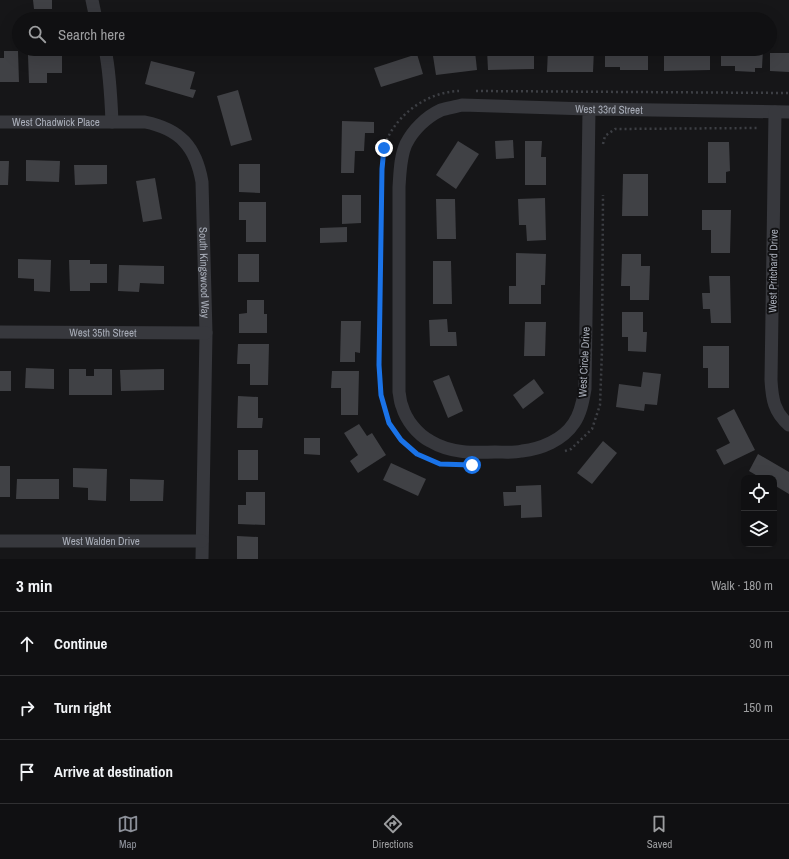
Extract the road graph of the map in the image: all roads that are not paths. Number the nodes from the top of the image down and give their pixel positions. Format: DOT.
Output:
graph roads {
  1 [pos="92,0"];
  2 [pos="95,12"];
  3 [pos="107,56"];
  4 [pos="589,109"];
  5 [pos="775,112"];
  6 [pos="789,112"];
  7 [pos="431,116"];
  8 [pos="0,122"];
  9 [pos="112,122"];
  10 [pos="0,332"];
  11 [pos="206,333"];
  12 [pos="789,425"];
  13 [pos="0,541"];
  14 [pos="202,541"];
  15 [pos="202,559"];
  1 -- 2 [label="street"];
  3 -- 9 [label="street"];
  4 -- 5 [label="street, West 33rd Street"];
  4 -- 7 [label="street, West 33rd Street"];
  4 -- 7 [label="street, West Circle Drive"];
  5 -- 6 [label="street, West 33rd Street"];
  5 -- 12 [label="street, West Pritchard Drive"];
  8 -- 9 [label="street, West Chadwick Place"];
  9 -- 11 [label="street, South Kingswood Way"];
  10 -- 11 [label="street, West 35th Street"];
  11 -- 14 [label="street, South Kingswood Way"];
  13 -- 14 [label="street, West Walden Drive"];
  14 -- 15 [label="street, South Kingswood Way"];
}
